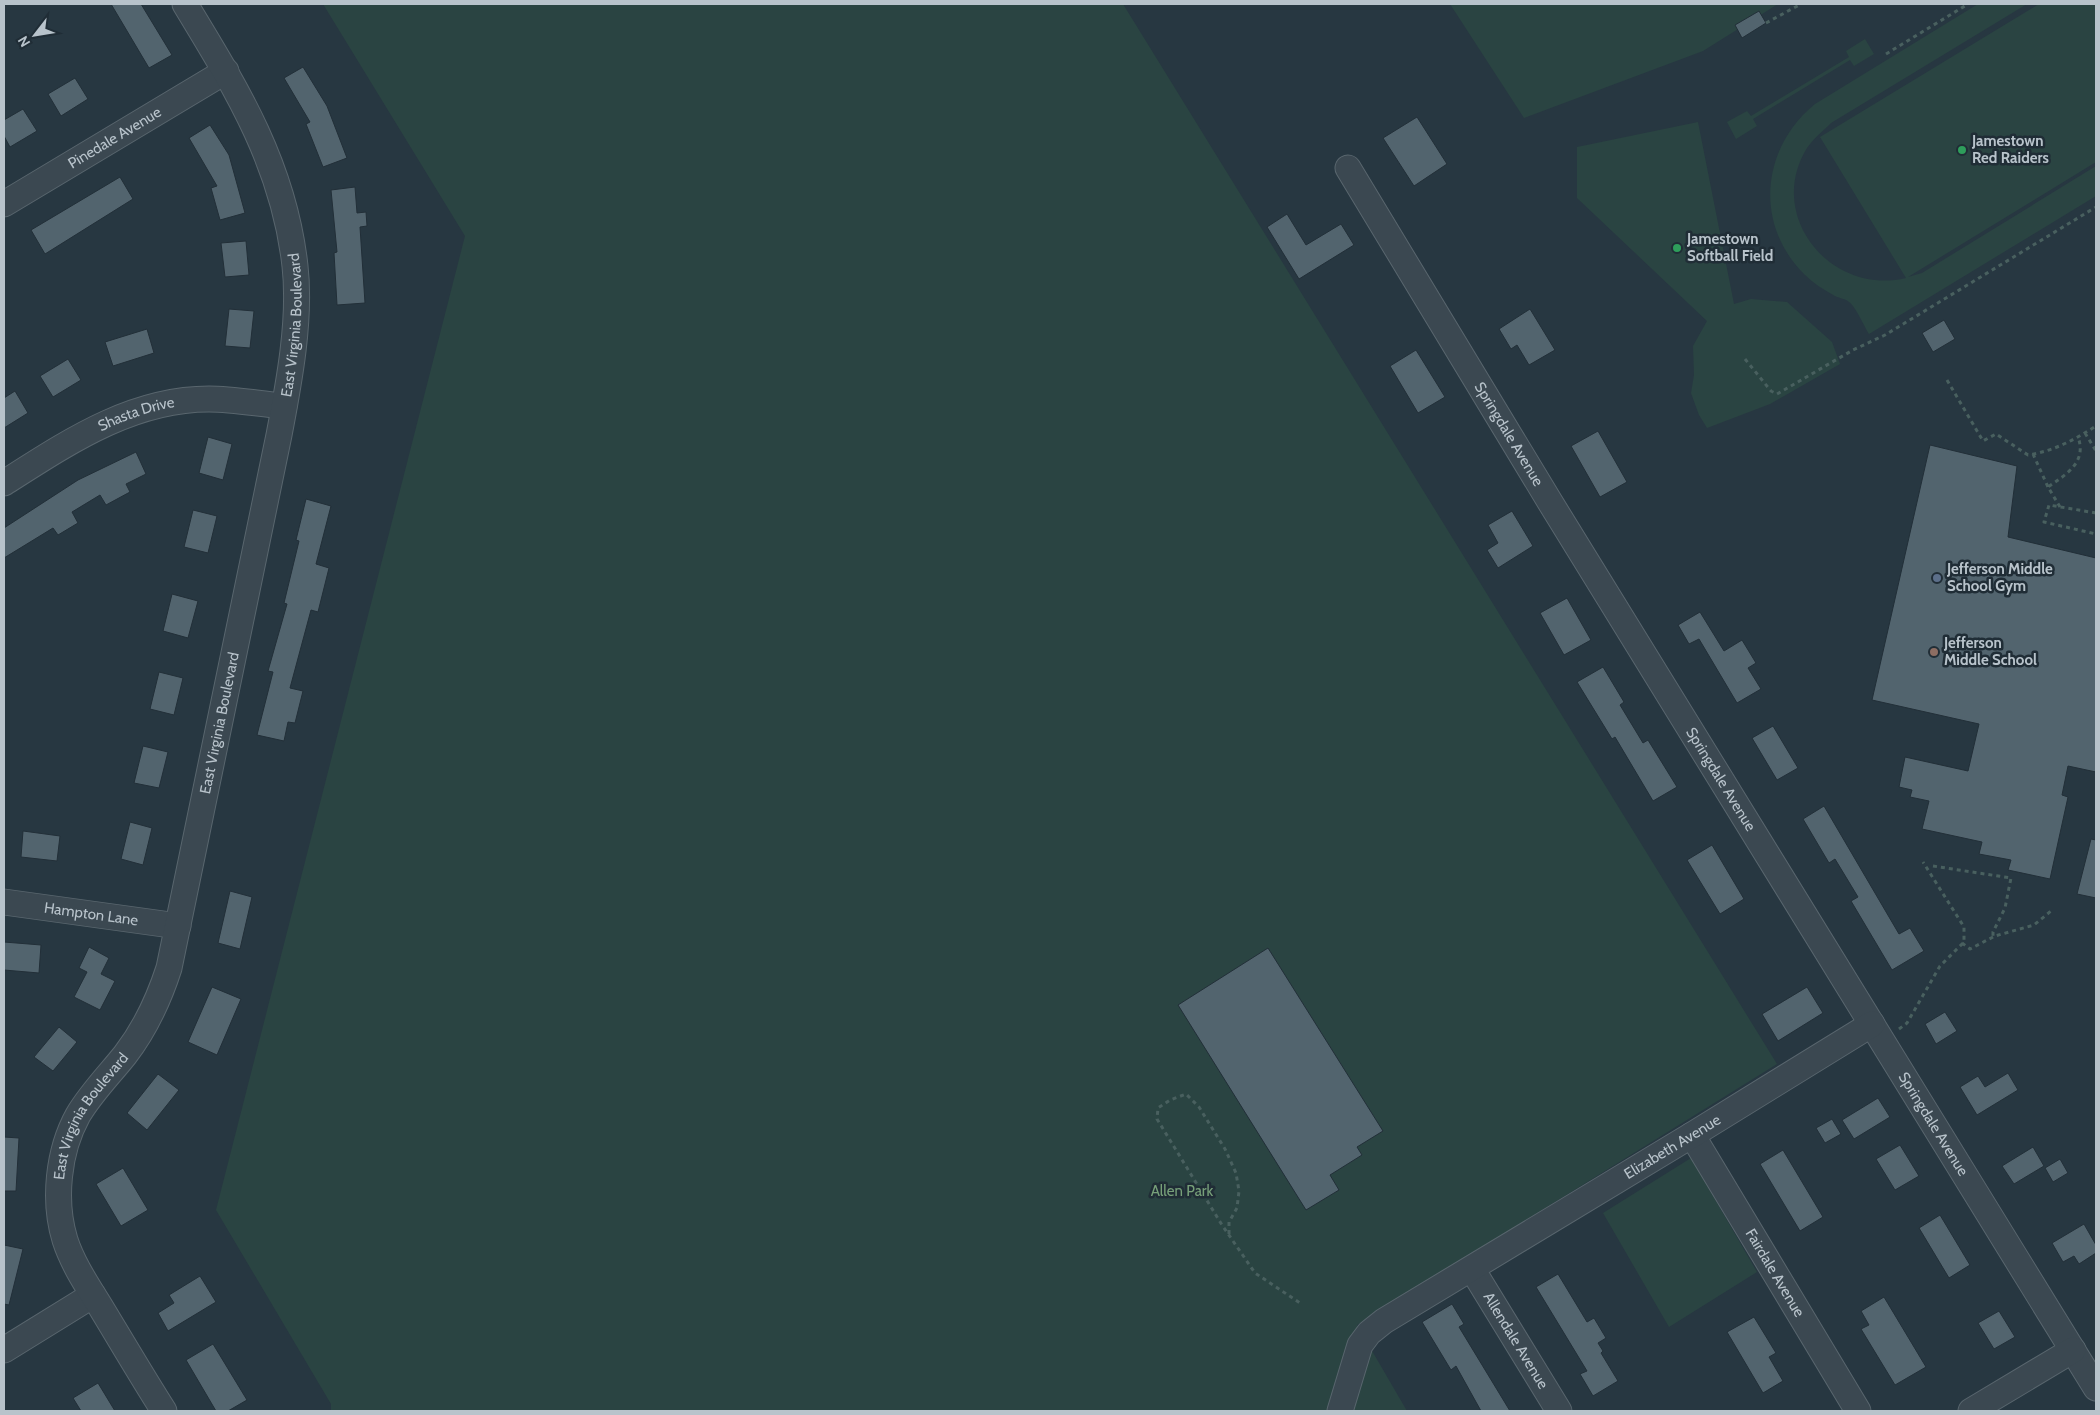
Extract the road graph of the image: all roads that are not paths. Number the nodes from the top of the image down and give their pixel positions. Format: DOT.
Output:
graph roads {
  1 [pos="185,4"];
  2 [pos="226,71"];
  3 [pos="1348,168"];
  4 [pos="4,204"];
  5 [pos="284,406"];
  6 [pos="4,482"];
  7 [pos="4,902"];
  8 [pos="178,926"];
  9 [pos="1876,1032"];
  10 [pos="1692,1135"];
  11 [pos="1472,1269"];
  12 [pos="93,1295"];
  13 [pos="4,1350"];
  14 [pos="2073,1350"];
  15 [pos="2096,1388"];
  16 [pos="164,1411"];
  17 [pos="1340,1411"];
  18 [pos="1559,1411"];
  19 [pos="1858,1411"];
  20 [pos="1971,1411"];
  1 -- 2 [label="street, East Virginia Boulevard"];
  2 -- 4 [label="street, Pinedale Avenue"];
  2 -- 5 [label="street, East Virginia Boulevard"];
  3 -- 9 [label="street, Springdale Avenue"];
  5 -- 6 [label="street, Shasta Drive"];
  5 -- 8 [label="street, East Virginia Boulevard"];
  7 -- 8 [label="street, Hampton Lane"];
  8 -- 12 [label="street, East Virginia Boulevard"];
  9 -- 10 [label="street, Elizabeth Avenue"];
  9 -- 14 [label="street, Springdale Avenue"];
  10 -- 11 [label="street, Elizabeth Avenue"];
  10 -- 19 [label="street, Fairdale Avenue"];
  11 -- 17 [label="street, Elizabeth Avenue"];
  11 -- 18 [label="street, Allendale Avenue"];
  12 -- 13 [label="street"];
  12 -- 16 [label="street, East Virginia Boulevard"];
  14 -- 15 [label="street, Springdale Avenue"];
  14 -- 20 [label="street"];
}
